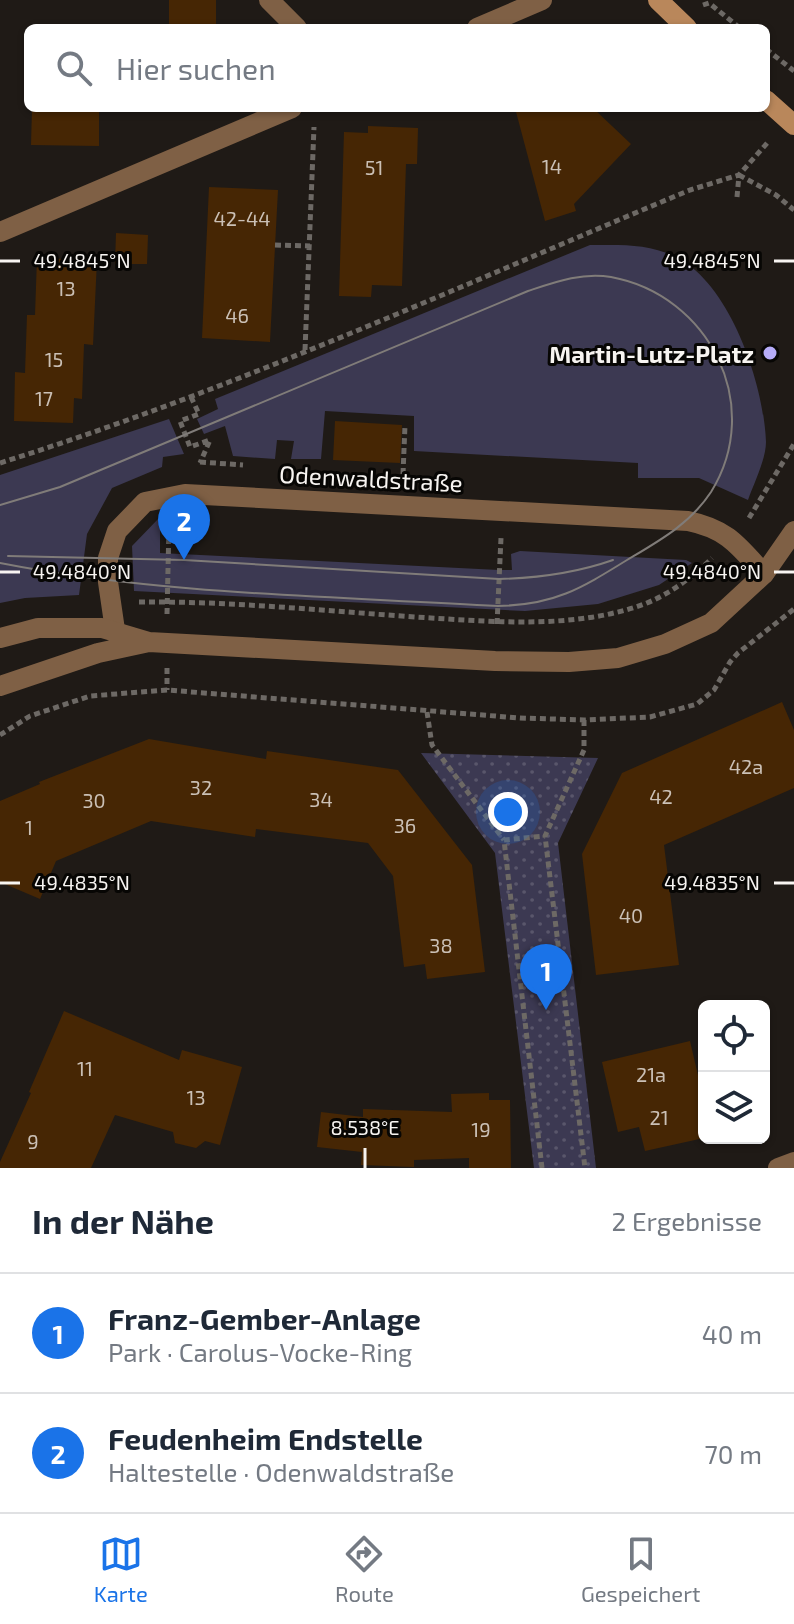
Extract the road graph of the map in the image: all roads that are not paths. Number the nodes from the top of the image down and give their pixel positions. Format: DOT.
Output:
graph roads {
  1 [pos="269,0"];
  2 [pos="542,0"];
  3 [pos="658,0"];
  4 [pos="293,24"];
  5 [pos="486,24"];
  6 [pos="683,24"];
  7 [pos="770,104"];
  8 [pos="283,112"];
  9 [pos="791,122"];
  10 [pos="0,232"];
  11 [pos="794,531"];
  12 [pos="764,574"];
  13 [pos="115,630"];
  14 [pos="0,638"];
  15 [pos="149,642"];
  16 [pos="0,686"];
  17 [pos="794,1162"];
  18 [pos="778,1168"];
  1 -- 4 [label="street"];
  2 -- 5 [label="street"];
  3 -- 6 [label="street"];
  7 -- 9 [label="street"];
  8 -- 10 [label="street"];
  11 -- 12 [label="street"];
  12 -- 13 [label="street, Odenwaldstraße"];
  12 -- 15 [label="street"];
  13 -- 14 [label="street"];
  13 -- 15 [label="street"];
  15 -- 16 [label="street"];
  17 -- 18 [label="street"];
}
